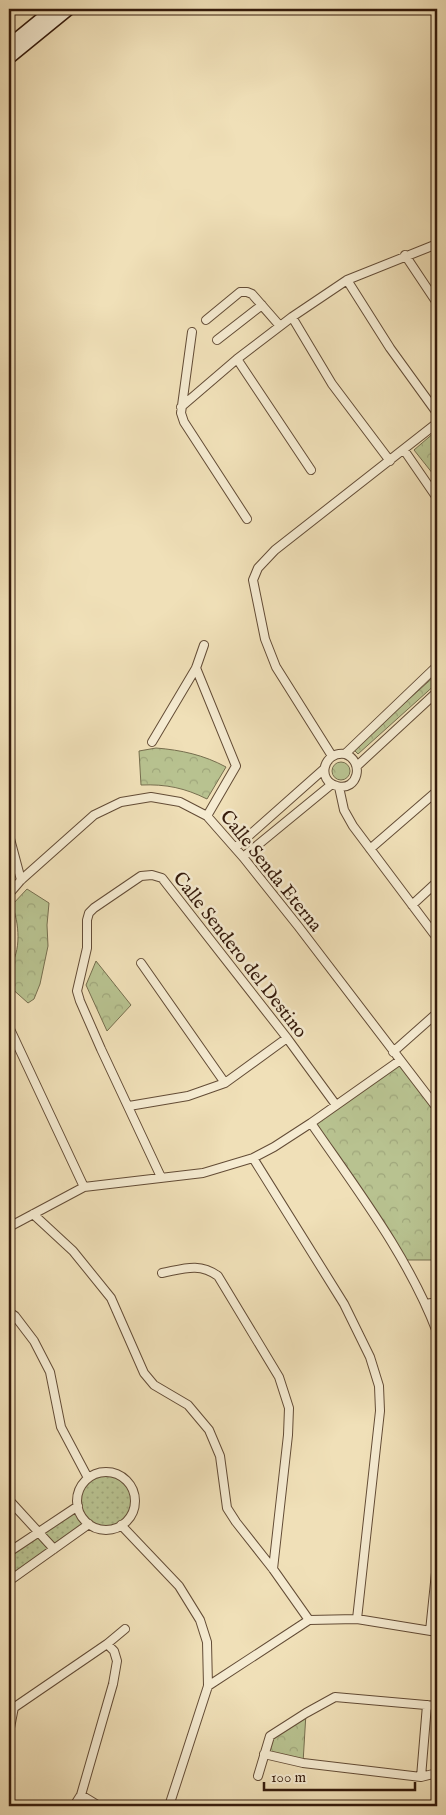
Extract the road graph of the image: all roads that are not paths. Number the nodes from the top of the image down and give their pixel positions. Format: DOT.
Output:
graph roads {
  1 [pos="53,9"];
  2 [pos="69,9"];
  3 [pos="9,45"];
  4 [pos="9,58"];
  5 [pos="437,244"];
  6 [pos="405,255"];
  7 [pos="346,280"];
  8 [pos="437,303"];
  9 [pos="262,305"];
  10 [pos="292,317"];
  11 [pos="206,320"];
  12 [pos="280,326"];
  13 [pos="192,332"];
  14 [pos="217,340"];
  15 [pos="237,359"];
  16 [pos="181,407"];
  17 [pos="437,413"];
  18 [pos="437,423"];
  19 [pos="404,450"];
  20 [pos="390,461"];
  21 [pos="311,470"];
  22 [pos="437,498"];
  23 [pos="247,519"];
  24 [pos="204,645"];
  25 [pos="437,666"];
  26 [pos="196,668"];
  27 [pos="437,692"];
  28 [pos="152,742"];
  29 [pos="345,754"];
  30 [pos="332,756"];
  31 [pos="357,766"];
  32 [pos="324,769"];
  33 [pos="336,786"];
  34 [pos="437,791"];
  35 [pos="291,798"];
  36 [pos="301,810"];
  37 [pos="207,816"];
  38 [pos="9,835"];
  39 [pos="234,848"];
  40 [pos="370,849"];
  41 [pos="243,857"];
  42 [pos="21,880"];
  43 [pos="437,882"];
  44 [pos="9,894"];
  45 [pos="412,905"];
  46 [pos="437,938"];
  47 [pos="141,963"];
  48 [pos="437,1013"];
  49 [pos="9,1027"];
  50 [pos="288,1038"];
  51 [pos="393,1052"];
  52 [pos="399,1061"];
  53 [pos="225,1083"];
  54 [pos="336,1105"];
  55 [pos="128,1106"];
  56 [pos="437,1108"];
  57 [pos="311,1123"];
  58 [pos="253,1158"];
  59 [pos="161,1177"];
  60 [pos="84,1187"];
  61 [pos="33,1214"];
  62 [pos="9,1227"];
  63 [pos="162,1273"];
  64 [pos="437,1302"];
  65 [pos="426,1304"];
  66 [pos="9,1312"];
  67 [pos="437,1332"];
  68 [pos="88,1478"];
  69 [pos="9,1500"];
  70 [pos="78,1506"];
  71 [pos="89,1524"];
  72 [pos="121,1525"];
  73 [pos="39,1530"];
  74 [pos="54,1548"];
  75 [pos="9,1552"];
  76 [pos="437,1563"];
  77 [pos="273,1569"];
  78 [pos="9,1581"];
  79 [pos="357,1619"];
  80 [pos="309,1620"];
  81 [pos="125,1629"];
  82 [pos="434,1632"];
  83 [pos="107,1644"];
  84 [pos="208,1686"];
  85 [pos="427,1705"];
  86 [pos="437,1706"];
  87 [pos="12,1709"];
  88 [pos="9,1733"];
  89 [pos="264,1754"];
  90 [pos="437,1773"];
  91 [pos="258,1776"];
  92 [pos="421,1777"];
  93 [pos="81,1796"];
  94 [pos="74,1806"];
  95 [pos="99,1806"];
  96 [pos="169,1806"];
  1 -- 3 [label="main road"];
  2 -- 4 [label="main road"];
  5 -- 6 [label="street"];
  6 -- 7 [label="street"];
  6 -- 8 [label="street"];
  7 -- 10 [label="street"];
  7 -- 17 [label="street"];
  9 -- 11 [label="street"];
  9 -- 12 [label="street"];
  9 -- 14 [label="street"];
  10 -- 12 [label="street"];
  10 -- 20 [label="street"];
  12 -- 15 [label="street"];
  13 -- 16 [label="street"];
  15 -- 16 [label="street"];
  15 -- 21 [label="street"];
  16 -- 23 [label="street"];
  18 -- 19 [label="street"];
  19 -- 20 [label="street"];
  19 -- 22 [label="street"];
  20 -- 30 [label="street"];
  24 -- 26 [label="street"];
  25 -- 29 [label="street"];
  26 -- 28 [label="street"];
  26 -- 37 [label="street"];
  27 -- 31 [label="street"];
  29 -- 30 [label="street"];
  29 -- 31 [label="street"];
  30 -- 32 [label="street"];
  31 -- 33 [label="street"];
  32 -- 33 [label="street"];
  32 -- 35 [label="street"];
  33 -- 36 [label="street"];
  33 -- 40 [label="street"];
  34 -- 40 [label="street"];
  35 -- 36 [label="street"];
  35 -- 39 [label="street"];
  36 -- 41 [label="street"];
  37 -- 39 [label="street, Calle Senda Eterna"];
  37 -- 42 [label="street, Calle Senda Eterna"];
  38 -- 42 [label="street"];
  39 -- 41 [label="street, Calle Senda Eterna"];
  40 -- 45 [label="street"];
  41 -- 51 [label="street, Calle Senda Eterna"];
  42 -- 44 [label="street, Calle Senda Eterna"];
  43 -- 45 [label="street"];
  45 -- 46 [label="street"];
  47 -- 53 [label="street"];
  48 -- 51 [label="street"];
  49 -- 60 [label="street"];
  50 -- 53 [label="street"];
  50 -- 54 [label="street, Calle Sendero del Destino"];
  50 -- 55 [label="street, Calle Sendero del Destino"];
  51 -- 52 [label="street, Calle Senda Eterna"];
  52 -- 54 [label="street"];
  52 -- 56 [label="street, Calle Senda Eterna"];
  53 -- 55 [label="street"];
  54 -- 57 [label="street"];
  55 -- 59 [label="street, Calle Sendero del Destino"];
  57 -- 58 [label="street"];
  57 -- 65 [label="street"];
  58 -- 59 [label="street"];
  58 -- 79 [label="street"];
  59 -- 60 [label="street"];
  60 -- 61 [label="street"];
  61 -- 62 [label="street"];
  61 -- 77 [label="street"];
  63 -- 77 [label="street"];
  64 -- 65 [label="street"];
  65 -- 67 [label="street"];
  66 -- 68 [label="street"];
  68 -- 70 [label="street"];
  68 -- 72 [label="street"];
  69 -- 73 [label="street"];
  70 -- 71 [label="street"];
  70 -- 73 [label="street"];
  71 -- 72 [label="street"];
  71 -- 74 [label="street"];
  72 -- 84 [label="street"];
  73 -- 74 [label="street"];
  73 -- 75 [label="street"];
  74 -- 78 [label="street"];
  76 -- 82 [label="street"];
  77 -- 80 [label="street"];
  79 -- 80 [label="street"];
  79 -- 82 [label="street"];
  80 -- 84 [label="street"];
  81 -- 83 [label="street"];
  83 -- 87 [label="street"];
  83 -- 93 [label="street"];
  84 -- 96 [label="street"];
  85 -- 86 [label="street"];
  85 -- 89 [label="street"];
  85 -- 92 [label="street"];
  87 -- 88 [label="street"];
  89 -- 91 [label="street"];
  89 -- 92 [label="street"];
  90 -- 92 [label="street"];
  93 -- 94 [label="street"];
  93 -- 95 [label="street"];
}
